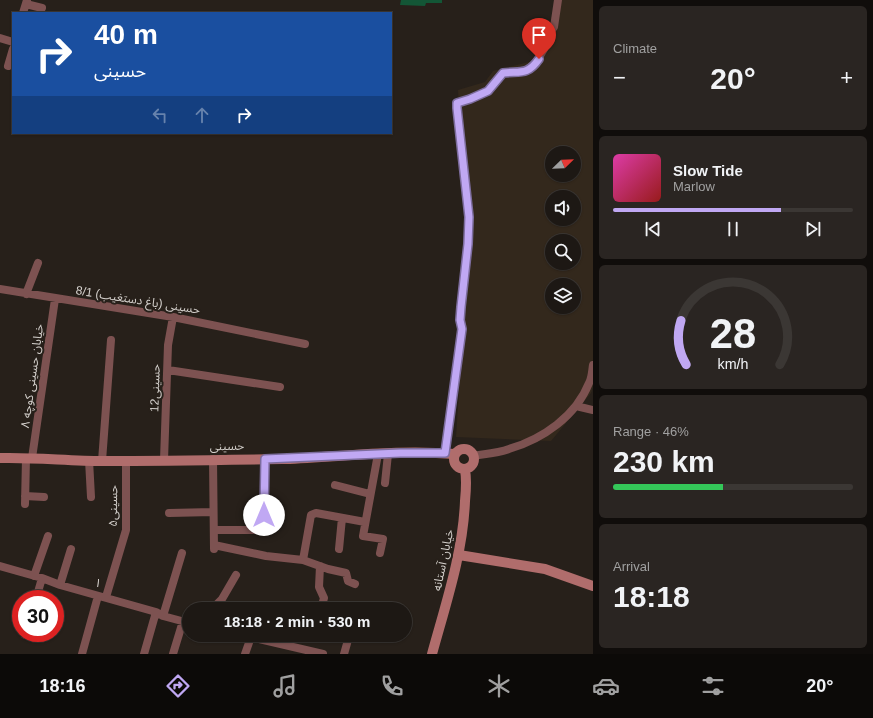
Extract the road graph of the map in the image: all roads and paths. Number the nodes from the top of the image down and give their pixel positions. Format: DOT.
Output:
graph roads {
  1 [pos="558,0"];
  2 [pos="26,2"];
  3 [pos="42,8"];
  4 [pos="23,12"];
  5 [pos="0,38"];
  6 [pos="12,42"];
  7 [pos="12,53"];
  8 [pos="8,66"];
  9 [pos="38,263"];
  10 [pos="0,289"];
  11 [pos="26,294"];
  12 [pos="55,299"];
  13 [pos="173,317"];
  14 [pos="111,340"];
  15 [pos="305,344"];
  16 [pos="593,365"];
  17 [pos="168,370"];
  18 [pos="280,387"];
  19 [pos="576,406"];
  20 [pos="593,410"];
  21 [pos="383,454"];
  22 [pos="450,454"];
  23 [pos="473,456"];
  24 [pos="0,458"];
  25 [pos="29,458"];
  26 [pos="265,459"];
  27 [pos="89,460"];
  28 [pos="126,460"];
  29 [pos="164,460"];
  30 [pos="213,460"];
  31 [pos="102,461"];
  32 [pos="466,470"];
  33 [pos="385,483"];
  34 [pos="335,485"];
  35 [pos="370,494"];
  36 [pos="44,497"];
  37 [pos="91,497"];
  38 [pos="213,512"];
  39 [pos="169,513"];
  40 [pos="342,518"];
  41 [pos="366,522"];
  42 [pos="214,530"];
  43 [pos="48,536"];
  44 [pos="71,549"];
  45 [pos="339,549"];
  46 [pos="182,553"];
  47 [pos="380,553"];
  48 [pos="459,555"];
  49 [pos="303,560"];
  50 [pos="0,566"];
  51 [pos="320,566"];
  52 [pos="236,575"];
  53 [pos="38,577"];
  54 [pos="355,584"];
  55 [pos="60,586"];
  56 [pos="593,586"];
  57 [pos="37,590"];
  58 [pos="102,596"];
  59 [pos="219,602"];
  60 [pos="323,602"];
  61 [pos="160,614"];
  62 [pos="182,621"];
  63 [pos="182,632"];
  64 [pos="249,642"];
  65 [pos="268,642"];
  66 [pos="347,642"];
  67 [pos="298,651"];
  68 [pos="82,654"];
  69 [pos="144,654"];
  70 [pos="173,654"];
  71 [pos="245,654"];
  72 [pos="323,654"];
  73 [pos="344,654"];
  74 [pos="432,654"];
  1 -- 22 [label="street"];
  2 -- 3 [label="street"];
  2 -- 4 [label="street"];
  5 -- 6 [label="street"];
  7 -- 8 [label="street"];
  9 -- 11 [label="street"];
  10 -- 11 [label="street, 8/1 حسینی (باغ دستغیب)"];
  11 -- 12 [label="street, 8/1 حسینی (باغ دستغیب)"];
  12 -- 13 [label="street, 8/1 حسینی (باغ دستغیب)"];
  12 -- 25 [label="street, خیابان حسینی کوچه ۸"];
  13 -- 15 [label="street, 8/1 حسینی (باغ دستغیب)"];
  13 -- 17 [label="street, حسینی12"];
  14 -- 31 [label="street"];
  16 -- 19 [label="street"];
  17 -- 18 [label="street"];
  17 -- 29 [label="street, حسینی12"];
  19 -- 20 [label="street"];
  19 -- 23 [label="street"];
  21 -- 22 [label="street, حسینی"];
  21 -- 26 [label="street, حسینی"];
  21 -- 33 [label="street"];
  21 -- 35 [label="street"];
  22 -- 23 [label="street"];
  22 -- 32 [label="street"];
  23 -- 32 [label="street"];
  24 -- 25 [label="street, حسینی"];
  25 -- 27 [label="street, حسینی"];
  25 -- 36 [label="street, خیابان حسینی کوچه ۸"];
  26 -- 30 [label="street, حسینی"];
  26 -- 42 [label="street"];
  27 -- 31 [label="street, حسینی"];
  27 -- 37 [label="street"];
  28 -- 29 [label="street, حسینی"];
  28 -- 31 [label="street, حسینی"];
  28 -- 58 [label="street, حسینی۵"];
  29 -- 30 [label="street, حسینی"];
  30 -- 38 [label="street"];
  32 -- 48 [label="street, خیابان آستانه"];
  34 -- 35 [label="street"];
  35 -- 41 [label="street"];
  38 -- 39 [label="street"];
  38 -- 42 [label="street"];
  40 -- 41 [label="street"];
  40 -- 45 [label="street"];
  40 -- 49 [label="street"];
  41 -- 47 [label="street"];
  42 -- 49 [label="street"];
  43 -- 53 [label="street"];
  44 -- 55 [label="street"];
  46 -- 61 [label="street"];
  48 -- 56 [label="street"];
  48 -- 74 [label="street, خیابان آستانه"];
  49 -- 51 [label="street"];
  50 -- 53 [label="street, ۱"];
  51 -- 54 [label="street"];
  51 -- 60 [label="street"];
  52 -- 59 [label="street"];
  53 -- 55 [label="street, ۱"];
  53 -- 57 [label="street"];
  55 -- 58 [label="street, ۱"];
  58 -- 61 [label="street, ۱"];
  58 -- 68 [label="street, حسینی۵"];
  61 -- 62 [label="street, ۱"];
  61 -- 69 [label="street"];
  63 -- 70 [label="street"];
  64 -- 71 [label="street"];
  65 -- 67 [label="street"];
  66 -- 73 [label="street"];
  67 -- 72 [label="street"];
}
